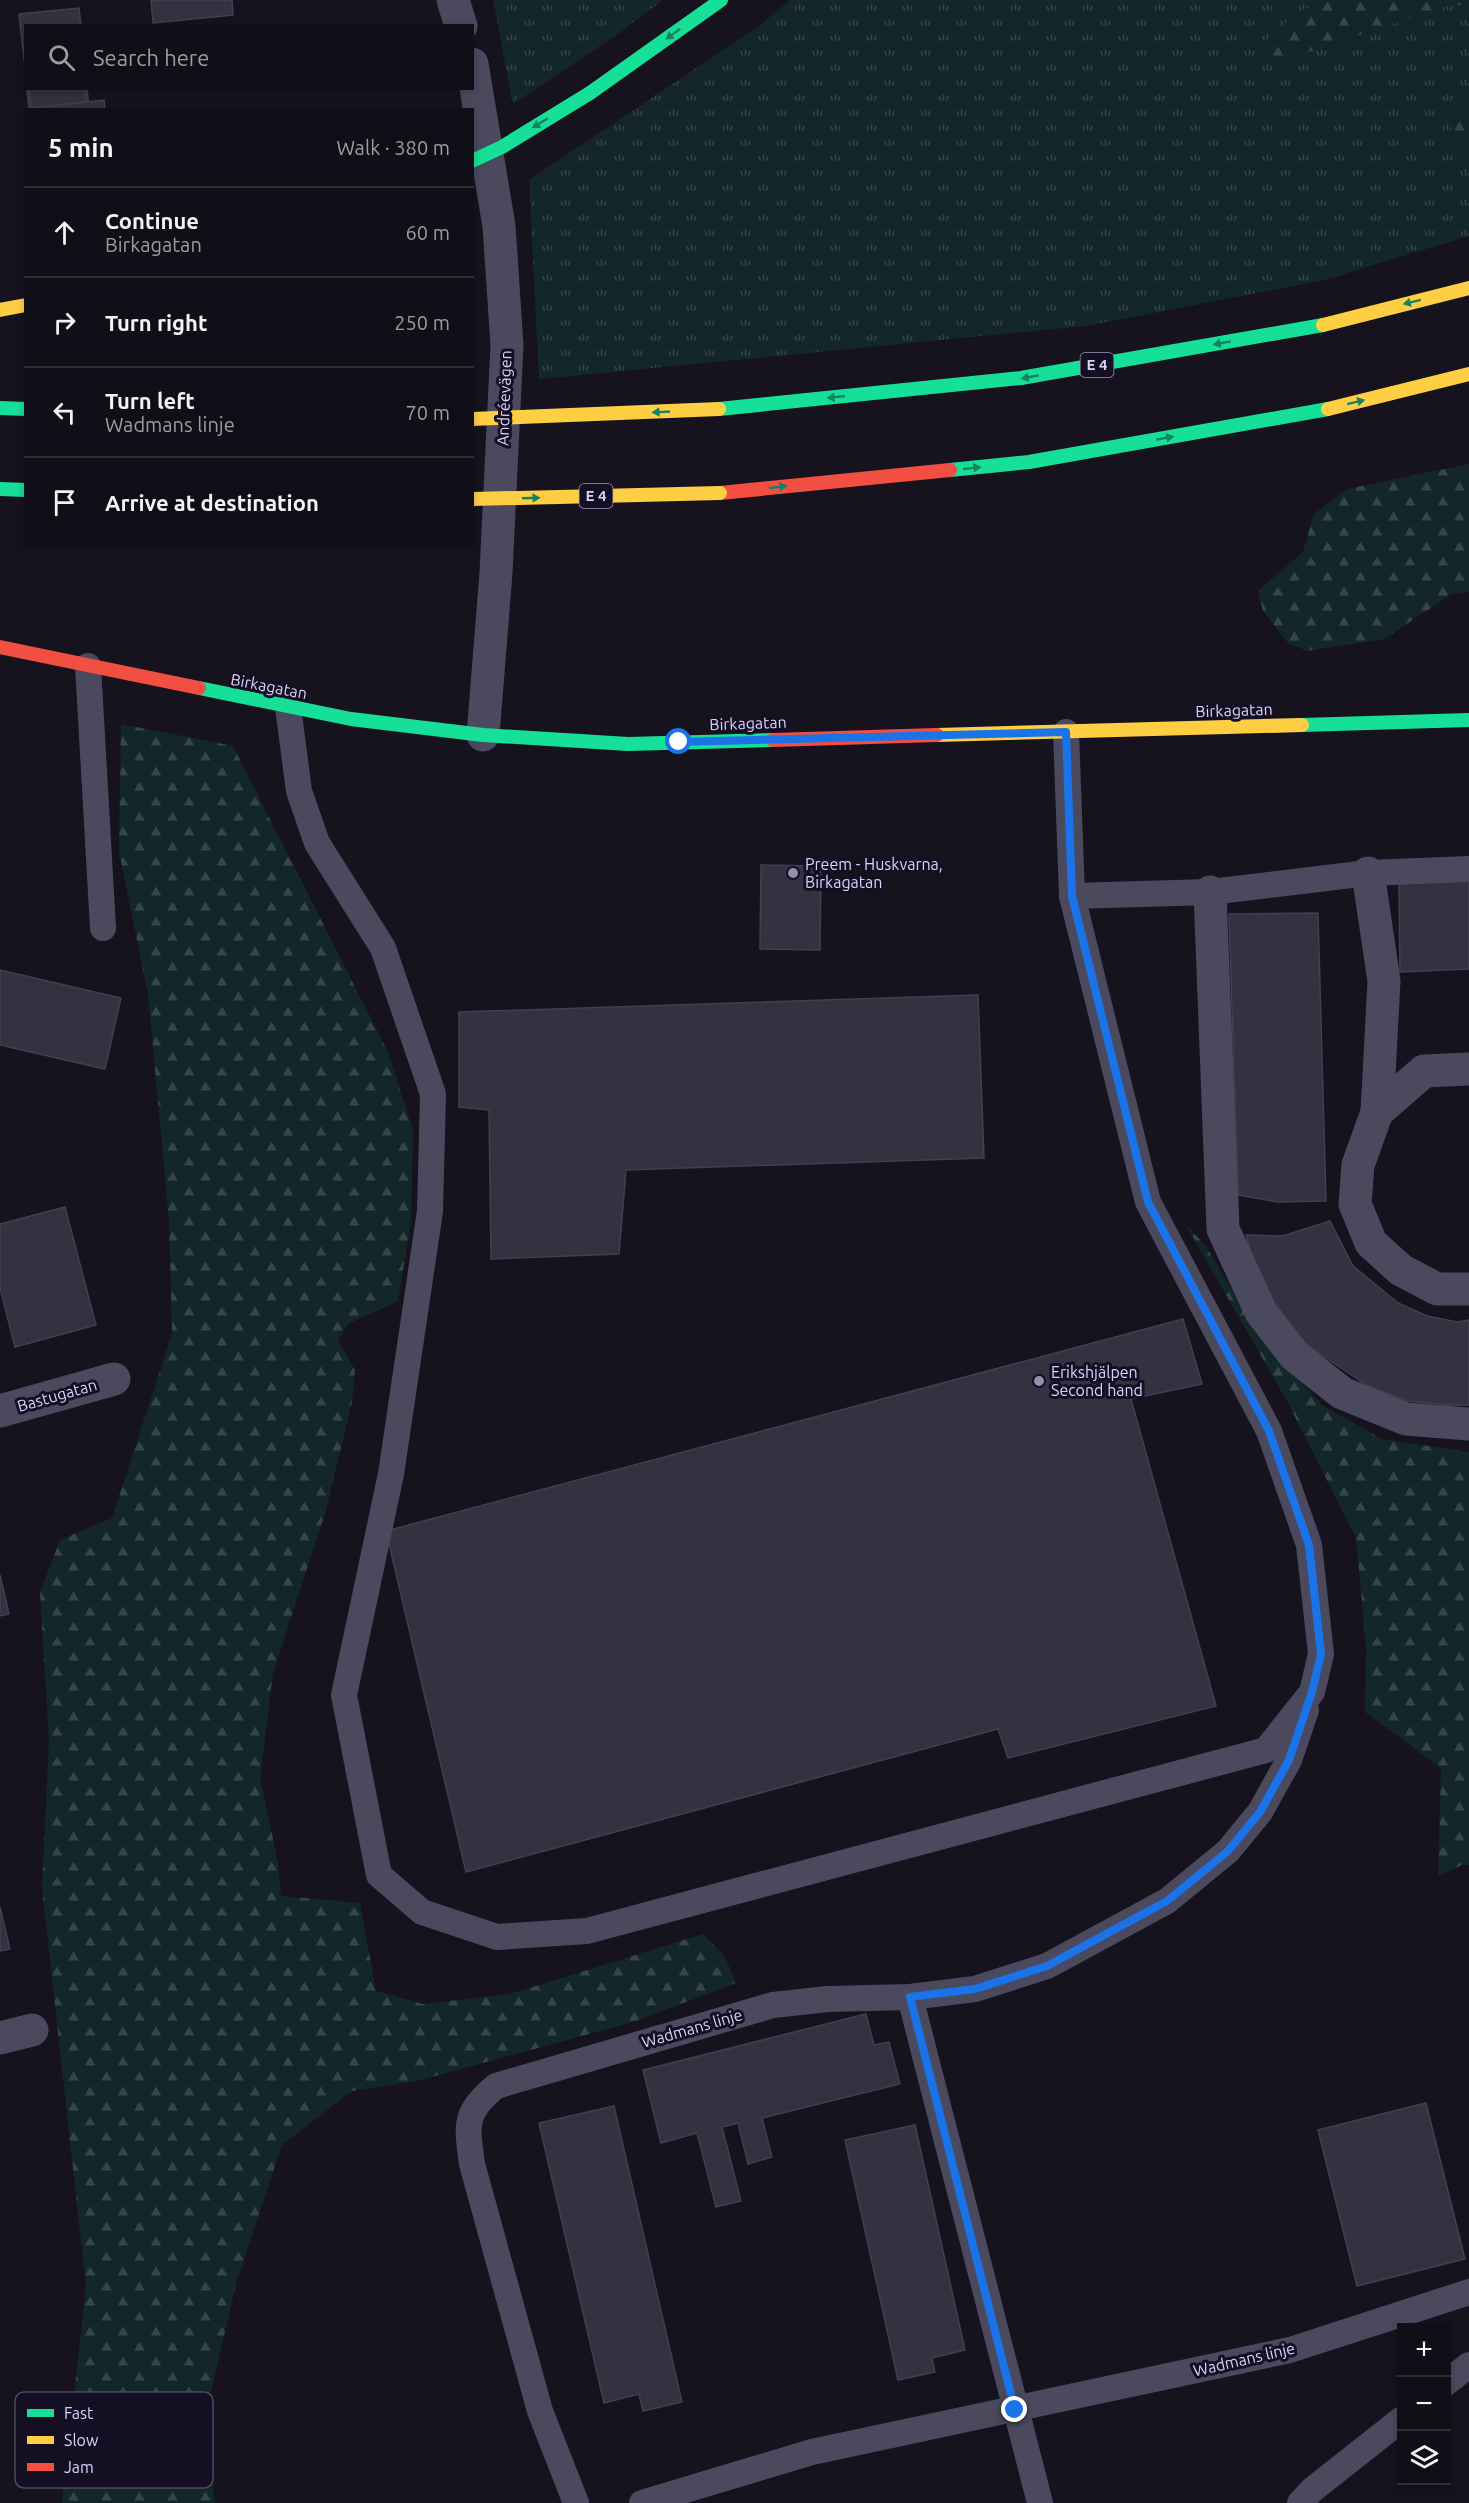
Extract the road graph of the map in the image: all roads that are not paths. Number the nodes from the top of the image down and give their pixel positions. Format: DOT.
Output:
graph roads {
  1 [pos="453,0"];
  2 [pos="721,0"];
  3 [pos="460,24"];
  4 [pos="474,76"];
  5 [pos="474,161"];
  6 [pos="1469,288"];
  7 [pos="24,305"];
  8 [pos="0,310"];
  9 [pos="1469,374"];
  10 [pos="0,408"];
  11 [pos="24,409"];
  12 [pos="474,419"];
  13 [pos="0,489"];
  14 [pos="24,490"];
  15 [pos="474,499"];
  16 [pos="0,647"];
  17 [pos="88,666"];
  18 [pos="288,707"];
  19 [pos="1469,720"];
  20 [pos="1066,732"];
  21 [pos="483,735"];
  22 [pos="1469,869"];
  23 [pos="1368,873"];
  24 [pos="1210,892"];
  25 [pos="1072,896"];
  26 [pos="104,928"];
  27 [pos="1469,1069"];
  28 [pos="1377,1112"];
  29 [pos="1469,1289"];
  30 [pos="114,1379"];
  31 [pos="0,1411"];
  32 [pos="1469,1424"];
  33 [pos="1312,1692"];
  34 [pos="910,1997"];
  35 [pos="32,2030"];
  36 [pos="0,2038"];
  37 [pos="1469,2292"];
  38 [pos="1469,2365"];
  39 [pos="1451,2379"];
  40 [pos="1015,2410"];
  41 [pos="1397,2422"];
  42 [pos="576,2503"];
  43 [pos="642,2503"];
  44 [pos="1040,2503"];
  45 [pos="1300,2503"];
  1 -- 3 [label="street"];
  2 -- 5 [label="main road, one-way, bridge"];
  4 -- 21 [label="street, Andréevägen"];
  6 -- 12 [label="main road, E 4, one-way, bridge"];
  7 -- 8 [label="main road"];
  15 -- 9 [label="main road, E 4, one-way, bridge"];
  10 -- 11 [label="main road"];
  13 -- 14 [label="main road"];
  16 -- 17 [label="main road, Birkagatan"];
  17 -- 18 [label="main road, Birkagatan"];
  17 -- 26 [label="lane"];
  18 -- 21 [label="main road, Birkagatan"];
  18 -- 33 [label="lane"];
  19 -- 20 [label="main road, Birkagatan"];
  20 -- 21 [label="main road, Birkagatan"];
  20 -- 25 [label="lane, Wadmans linje"];
  22 -- 23 [label="lane"];
  23 -- 24 [label="lane"];
  23 -- 28 [label="street"];
  24 -- 25 [label="lane"];
  24 -- 32 [label="street"];
  25 -- 33 [label="lane, Wadmans linje"];
  27 -- 28 [label="street"];
  28 -- 29 [label="street"];
  30 -- 31 [label="street, Bastugatan"];
  33 -- 34 [label="lane, Wadmans linje"];
  34 -- 40 [label="lane"];
  34 -- 42 [label="lane, Wadmans linje"];
  35 -- 36 [label="street"];
  37 -- 40 [label="lane, Wadmans linje"];
  38 -- 39 [label="lane"];
  40 -- 43 [label="lane, Wadmans linje"];
  40 -- 44 [label="lane"];
  41 -- 45 [label="lane"];
}
